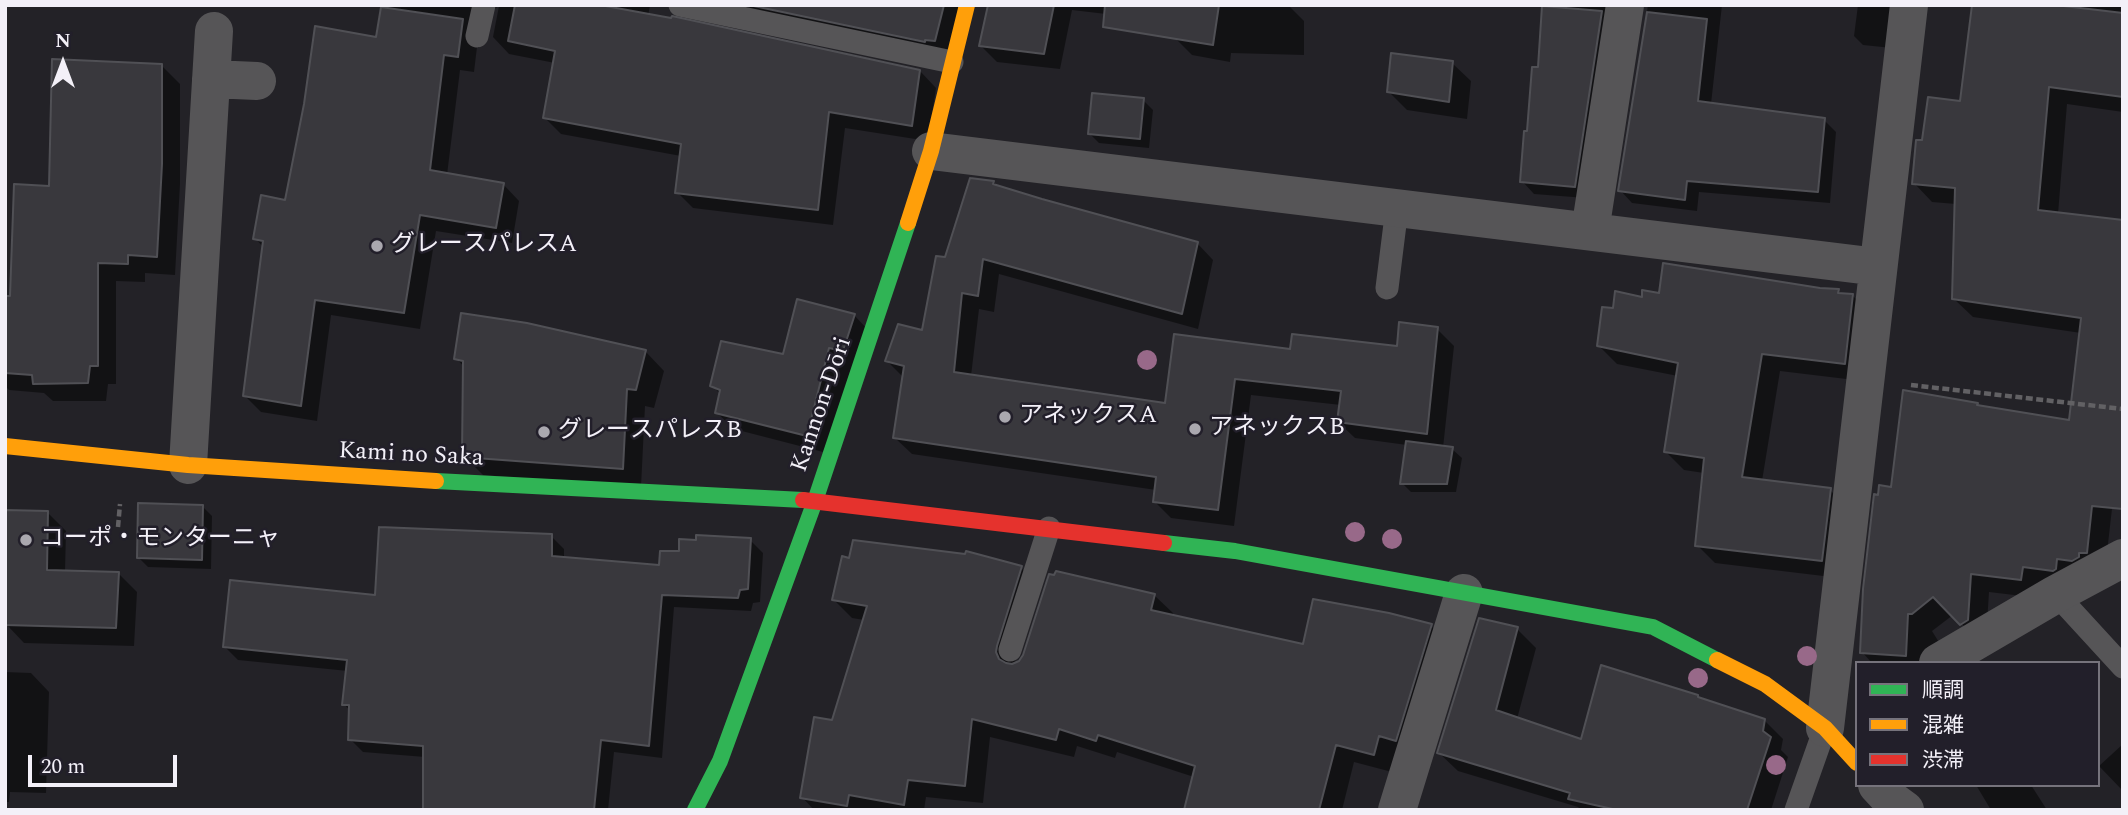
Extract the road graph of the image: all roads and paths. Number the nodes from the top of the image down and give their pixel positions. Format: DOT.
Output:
graph roads {
  1 [pos="484,5"];
  2 [pos="680,5"];
  3 [pos="967,5"];
  4 [pos="1626,5"];
  5 [pos="1909,5"];
  6 [pos="214,30"];
  7 [pos="477,36"];
  8 [pos="952,62"];
  9 [pos="211,79"];
  10 [pos="257,81"];
  11 [pos="931,151"];
  12 [pos="1397,208"];
  13 [pos="1590,231"];
  14 [pos="1878,267"];
  15 [pos="1387,288"];
  16 [pos="1866,380"];
  17 [pos="2123,409"];
  18 [pos="5,446"];
  19 [pos="188,465"];
  20 [pos="815,501"];
  21 [pos="1049,528"];
  22 [pos="2123,558"];
  23 [pos="1464,593"];
  24 [pos="2056,594"];
  25 [pos="1010,650"];
  26 [pos="1941,661"];
  27 [pos="2123,667"];
  28 [pos="1841,719"];
  29 [pos="1855,758"];
  30 [pos="1879,787"];
  31 [pos="702,804"];
  32 [pos="1397,810"];
  33 [pos="1796,810"];
  34 [pos="1905,810"];
  1 -- 7 [label="lane"];
  2 -- 8 [label="lane"];
  3 -- 8 [label="street, Kannon-Dōri"];
  4 -- 13 [label="street"];
  5 -- 14 [label="street"];
  6 -- 9 [label="street"];
  8 -- 11 [label="street, Kannon-Dōri"];
  9 -- 10 [label="street"];
  9 -- 19 [label="street"];
  11 -- 12 [label="street"];
  11 -- 20 [label="street, Kannon-Dōri"];
  12 -- 13 [label="street"];
  12 -- 15 [label="lane"];
  13 -- 14 [label="street"];
  14 -- 16 [label="street"];
  16 -- 17 [label="path"];
  16 -- 28 [label="street"];
  18 -- 19 [label="street, Kami no Saka"];
  19 -- 20 [label="street, Kami no Saka"];
  20 -- 21 [label="street, Kami no Saka"];
  20 -- 31 [label="street, Kannon-Dōri"];
  21 -- 23 [label="street, Kami no Saka"];
  21 -- 25 [label="lane"];
  22 -- 24 [label="street"];
  23 -- 28 [label="street, Kami no Saka"];
  23 -- 32 [label="street"];
  24 -- 26 [label="street"];
  24 -- 27 [label="lane"];
  28 -- 29 [label="street, Kami no Saka"];
  28 -- 33 [label="lane"];
  30 -- 34 [label="street"];
}
